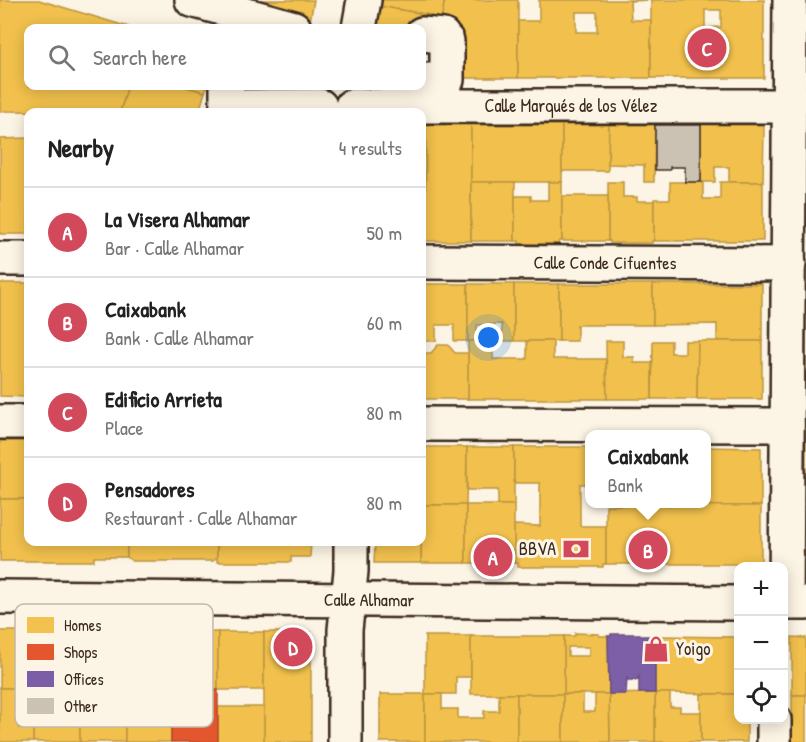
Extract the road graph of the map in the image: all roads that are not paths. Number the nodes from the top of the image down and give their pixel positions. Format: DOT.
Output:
graph roads {
  1 [pos="192,0"];
  2 [pos="364,0"];
  3 [pos="790,0"];
  4 [pos="279,24"];
  5 [pos="360,24"];
  6 [pos="426,34"];
  7 [pos="426,80"];
  8 [pos="227,90"];
  9 [pos="353,101"];
  10 [pos="320,106"];
  11 [pos="790,106"];
  12 [pos="0,259"];
  13 [pos="24,259"];
  14 [pos="426,262"];
  15 [pos="789,264"];
  16 [pos="0,422"];
  17 [pos="24,422"];
  18 [pos="426,424"];
  19 [pos="787,425"];
  20 [pos="351,546"];
  21 [pos="0,597"];
  22 [pos="348,600"];
  23 [pos="734,603"];
  24 [pos="792,603"];
  25 [pos="774,724"];
  26 [pos="345,742"];
  27 [pos="774,742"];
  1 -- 4 [label="street"];
  2 -- 5 [label="street"];
  3 -- 11 [label="street"];
  6 -- 7 [label="street"];
  8 -- 10 [label="street"];
  9 -- 11 [label="street, Calle Marqués de los Vélez"];
  11 -- 15 [label="street"];
  12 -- 13 [label="street"];
  14 -- 15 [label="street, Calle Conde Cifuentes"];
  15 -- 19 [label="street"];
  16 -- 17 [label="street"];
  18 -- 19 [label="street"];
  19 -- 24 [label="street"];
  20 -- 22 [label="street"];
  21 -- 22 [label="street, Calle Alhamar"];
  22 -- 23 [label="street, Calle Alhamar"];
  22 -- 26 [label="street"];
  25 -- 27 [label="street"];
}
